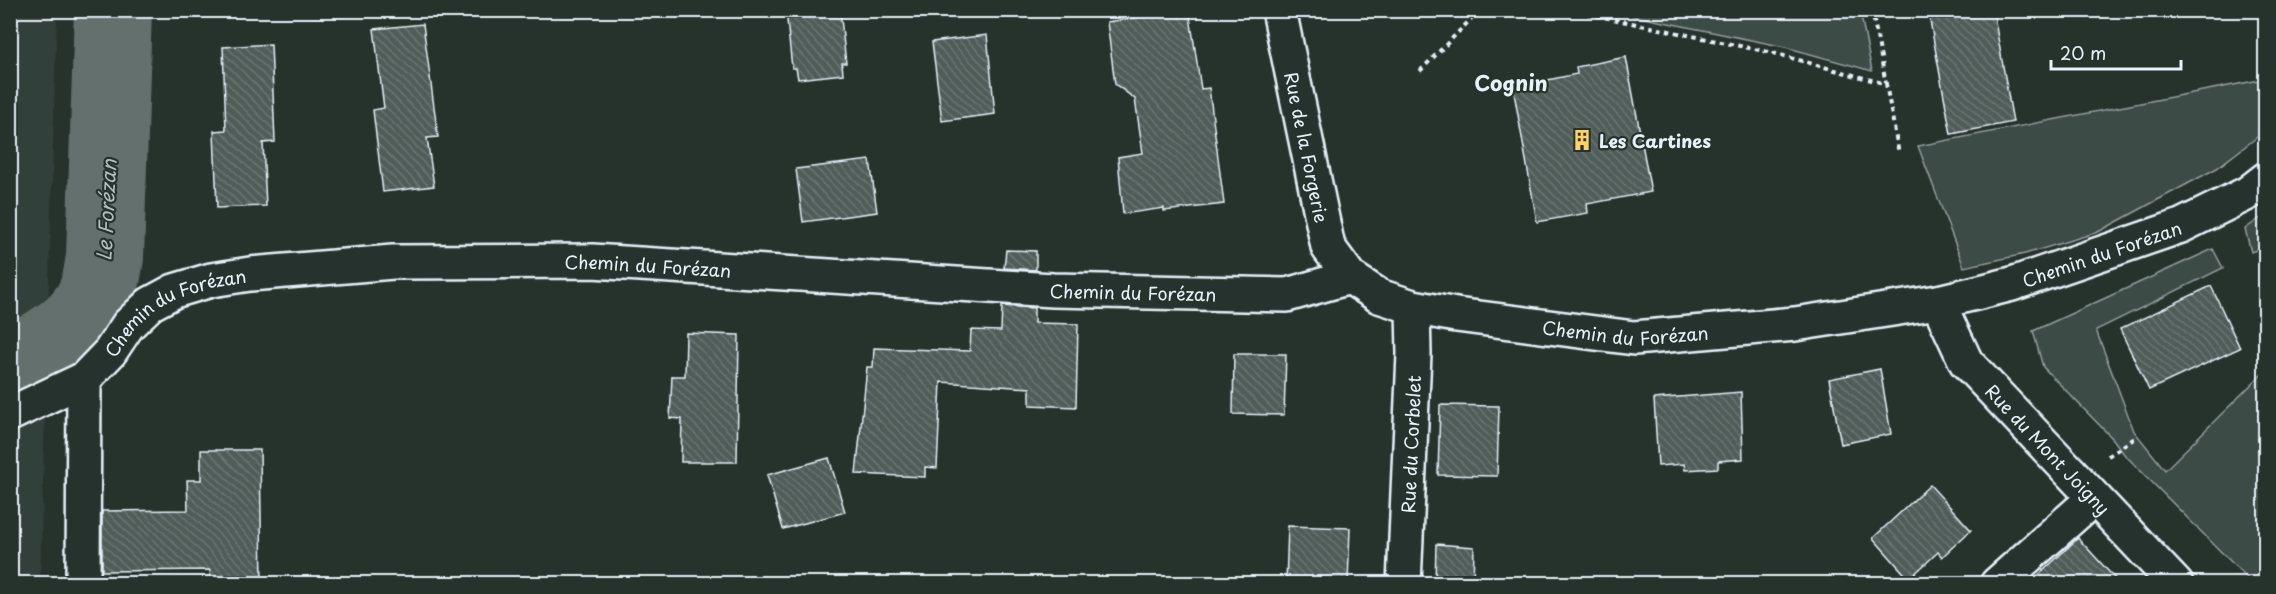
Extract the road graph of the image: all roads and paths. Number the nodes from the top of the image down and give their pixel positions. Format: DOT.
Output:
graph roads {
  1 [pos="1279,10"];
  2 [pos="1480,10"];
  3 [pos="1570,10"];
  4 [pos="1872,10"];
  5 [pos="1420,71"];
  6 [pos="1886,84"];
  7 [pos="1899,154"];
  8 [pos="2265,179"];
  9 [pos="1350,277"];
  10 [pos="1938,302"];
  11 [pos="1413,307"];
  12 [pos="84,379"];
  13 [pos="10,414"];
  14 [pos="2094,498"];
  15 [pos="83,584"];
  16 [pos="1404,584"];
  17 [pos="1997,584"];
  18 [pos="2176,584"];
  1 -- 9 [label="street, Rue de la Forgerie"];
  2 -- 5 [label="path"];
  3 -- 6 [label="path"];
  4 -- 6 [label="path"];
  6 -- 7 [label="path"];
  8 -- 10 [label="street, Chemin du Forézan"];
  9 -- 11 [label="street, Chemin du Forézan"];
  9 -- 12 [label="street, Chemin du Forézan"];
  10 -- 11 [label="street, Chemin du Forézan"];
  10 -- 14 [label="street, Rue du Mont Joigny"];
  11 -- 16 [label="street, Rue du Corbelet"];
  12 -- 13 [label="street, Chemin du Forézan"];
  12 -- 15 [label="street"];
  14 -- 17 [label="street"];
  14 -- 18 [label="street, Rue du Mont Joigny"];
}
